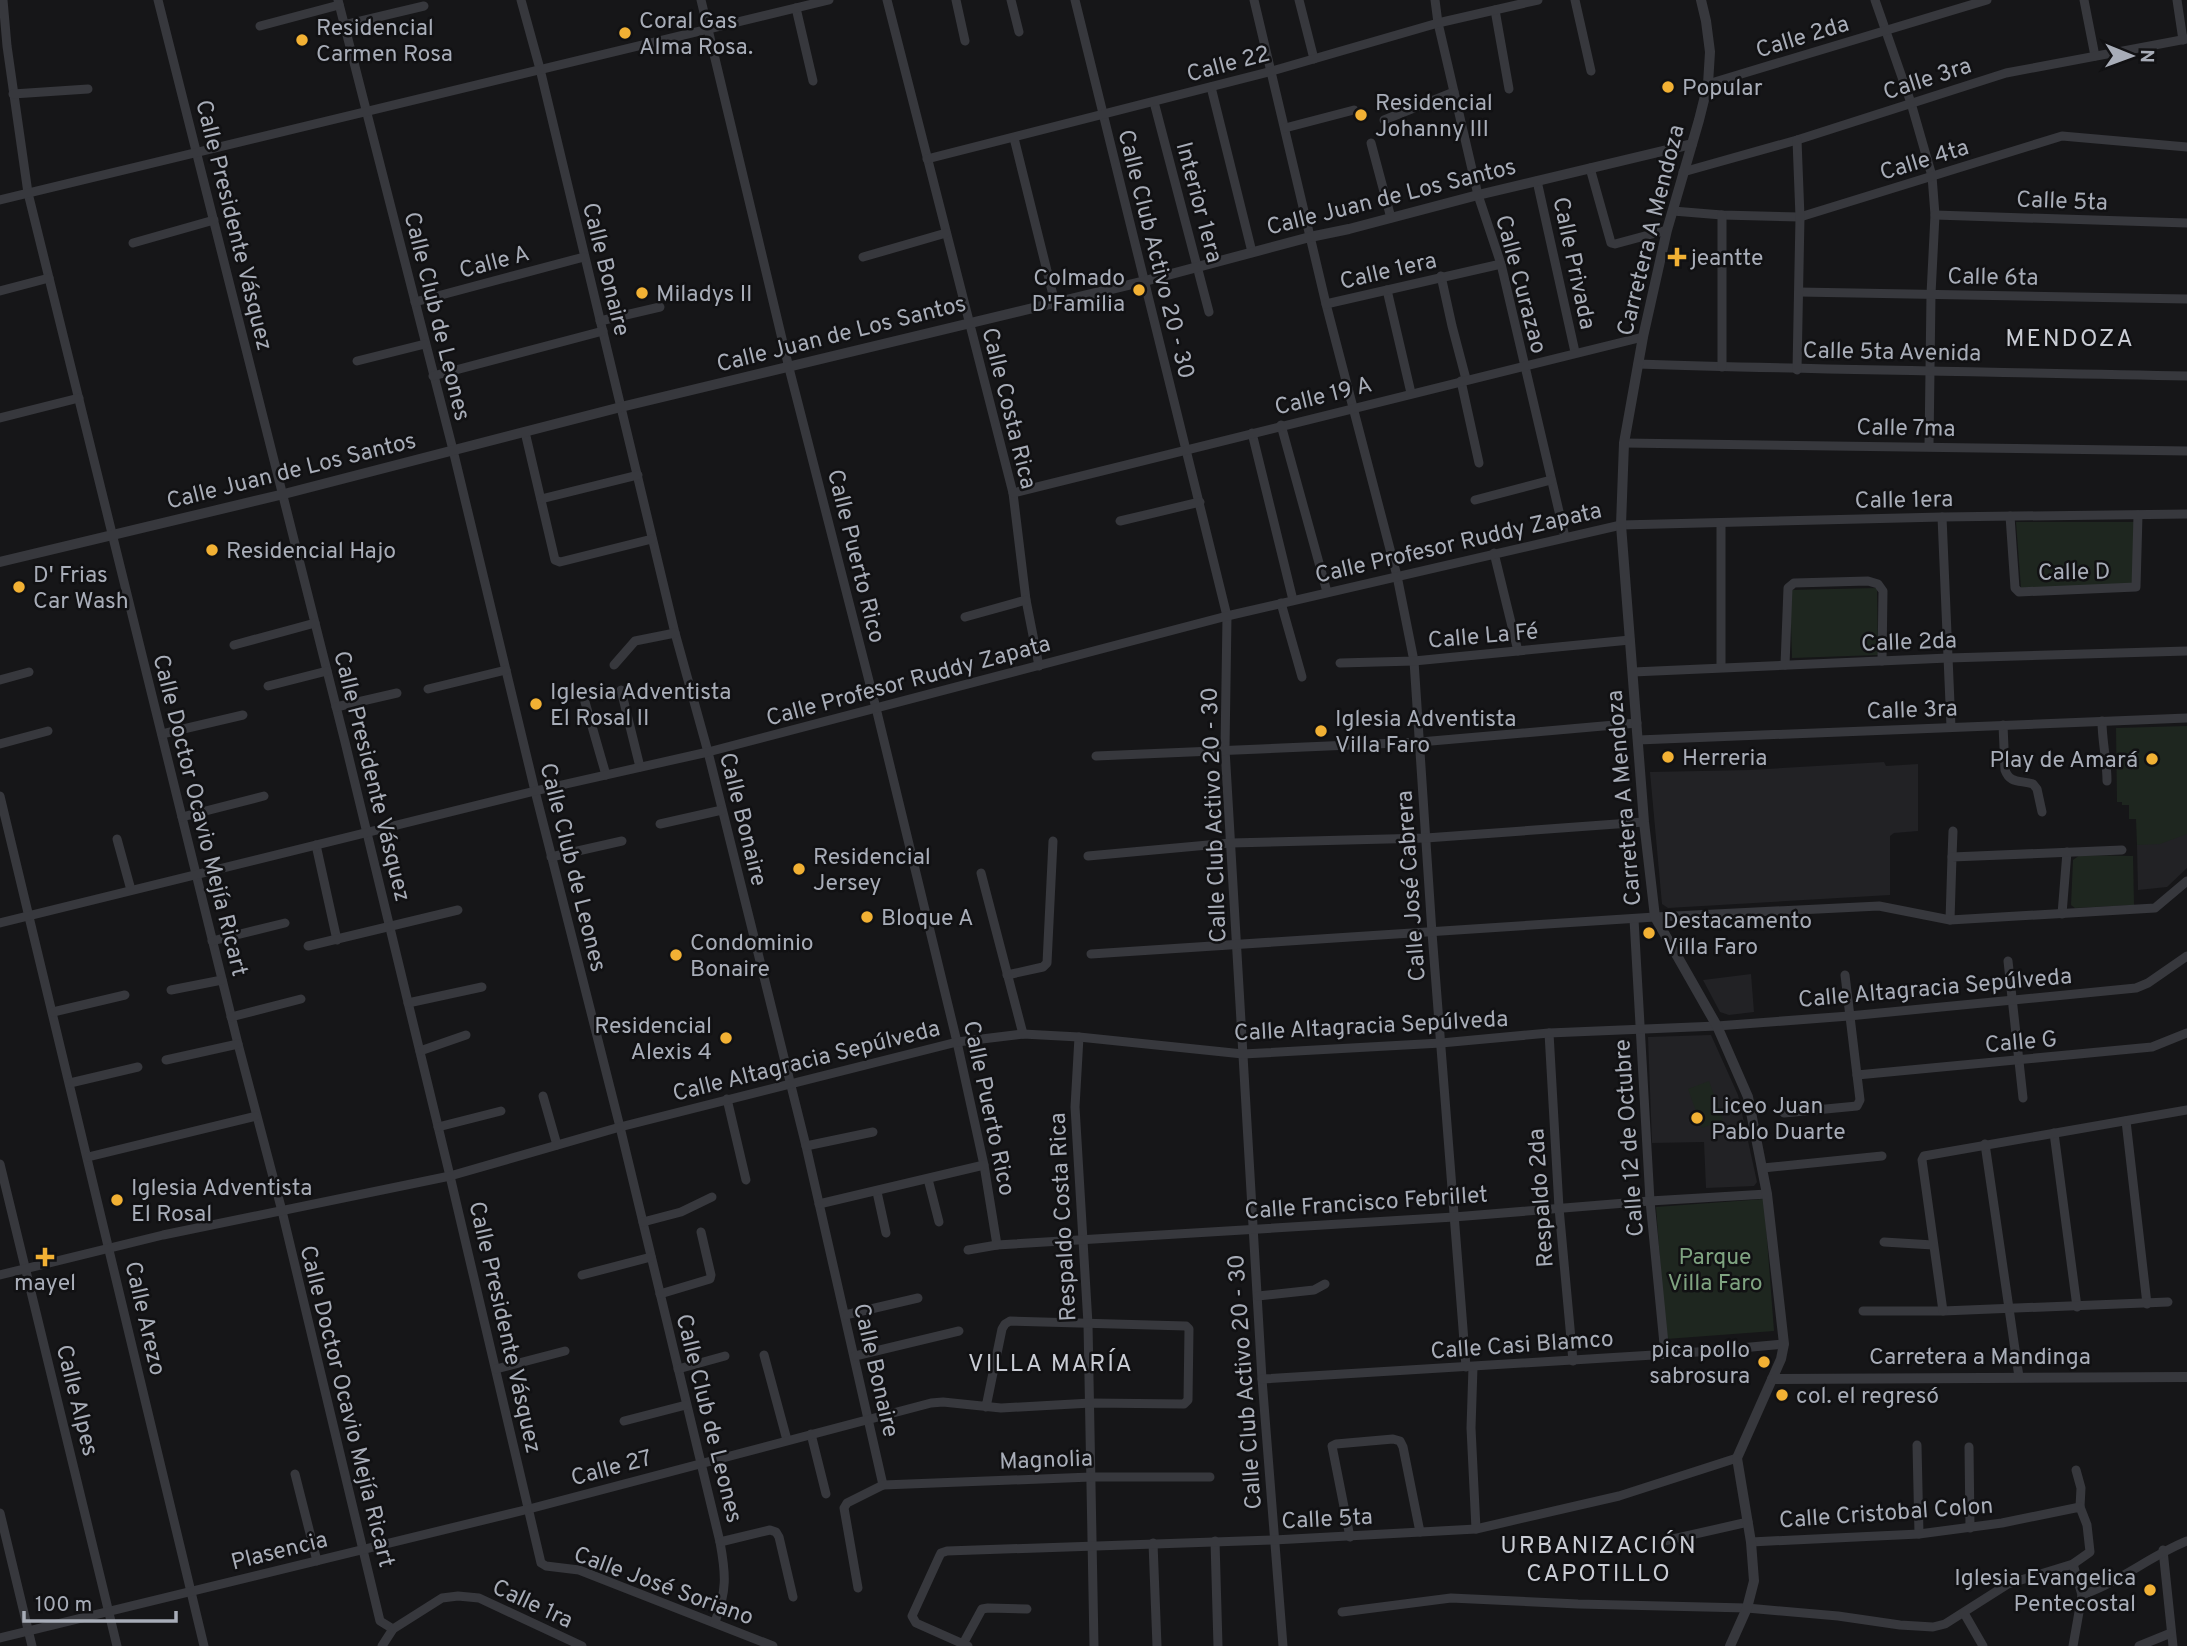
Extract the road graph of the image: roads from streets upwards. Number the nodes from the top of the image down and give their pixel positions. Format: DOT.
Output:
graph roads {
  1 [pos="3,0"];
  2 [pos="158,0"];
  3 [pos="521,0"];
  4 [pos="701,0"];
  5 [pos="829,0"];
  6 [pos="887,0"];
  7 [pos="956,0"];
  8 [pos="1011,0"];
  9 [pos="1075,0"];
  10 [pos="1254,0"];
  11 [pos="1299,0"];
  12 [pos="1435,0"];
  13 [pos="1538,0"];
  14 [pos="1575,0"];
  15 [pos="1875,0"];
  16 [pos="1987,0"];
  17 [pos="2084,0"];
  18 [pos="2177,0"];
  19 [pos="1705,1"];
  20 [pos="339,3"];
  21 [pos="424,6"];
  22 [pos="796,8"];
  23 [pos="1495,10"];
  24 [pos="1438,23"];
  25 [pos="344,25"];
  26 [pos="260,26"];
  27 [pos="708,30"];
  28 [pos="1019,32"];
  29 [pos="1885,32"];
  30 [pos="2185,40"];
  31 [pos="965,41"];
  32 [pos="2095,56"];
  33 [pos="1314,59"];
  34 [pos="540,69"];
  35 [pos="1272,71"];
  36 [pos="1591,71"];
  37 [pos="813,81"];
  38 [pos="1708,84"];
  39 [pos="1211,87"];
  40 [pos="88,89"];
  41 [pos="1509,89"];
  42 [pos="1454,92"];
  43 [pos="13,94"];
  44 [pos="1154,102"];
  45 [pos="1911,103"];
  46 [pos="1354,110"];
  47 [pos="367,112"];
  48 [pos="1102,116"];
  49 [pos="1384,120"];
  50 [pos="1285,128"];
  51 [pos="1014,138"];
  52 [pos="1797,140"];
  53 [pos="1371,143"];
  54 [pos="1692,144"];
  55 [pos="2187,147"];
  56 [pos="196,151"];
  57 [pos="927,159"];
  58 [pos="1590,168"];
  59 [pos="1684,172"];
  60 [pos="1932,177"];
  61 [pos="1537,181"];
  62 [pos="28,193"];
  63 [pos="1478,195"];
  64 [pos="0,200"];
  65 [pos="1673,211"];
  66 [pos="1722,215"];
  67 [pos="1935,215"];
  68 [pos="1800,217"];
  69 [pos="1391,218"];
  70 [pos="214,220"];
  71 [pos="2187,222"];
  72 [pos="1667,230"];
  73 [pos="946,233"];
  74 [pos="1310,237"];
  75 [pos="133,243"];
  76 [pos="1252,252"];
  77 [pos="584,257"];
  78 [pos="863,257"];
  79 [pos="1501,264"];
  80 [pos="1197,267"];
  81 [pos="1441,276"];
  82 [pos="49,278"];
  83 [pos="1145,281"];
  84 [pos="1387,290"];
  85 [pos="0,291"];
  86 [pos="1799,292"];
  87 [pos="1931,294"];
  88 [pos="2187,299"];
  89 [pos="415,302"];
  90 [pos="1055,303"];
  91 [pos="1326,304"];
  92 [pos="660,307"];
  93 [pos="1209,312"];
  94 [pos="970,324"];
  95 [pos="601,326"];
  96 [pos="1643,337"];
  97 [pos="425,344"];
  98 [pos="1575,352"];
  99 [pos="357,361"];
  100 [pos="1638,364"];
  101 [pos="1524,367"];
  102 [pos="1722,367"];
  103 [pos="789,368"];
  104 [pos="1797,370"];
  105 [pos="1930,370"];
  106 [pos="433,376"];
  107 [pos="2187,376"];
  108 [pos="1463,380"];
  109 [pos="1411,393"];
  110 [pos="79,398"];
  111 [pos="621,407"];
  112 [pos="1354,408"];
  113 [pos="0,418"];
  114 [pos="1281,425"];
  115 [pos="525,432"];
  116 [pos="1252,433"];
  117 [pos="1624,443"];
  118 [pos="1929,446"];
  119 [pos="453,450"];
  120 [pos="1187,450"];
  121 [pos="2187,451"];
  122 [pos="1479,463"];
  123 [pos="638,475"];
  124 [pos="1552,480"];
  125 [pos="1013,493"];
  126 [pos="284,494"];
  127 [pos="541,499"];
  128 [pos="1475,500"];
  129 [pos="1200,502"];
  130 [pos="2187,514"];
  131 [pos="2138,515"];
  132 [pos="2010,516"];
  133 [pos="1942,517"];
  134 [pos="1119,521"];
  135 [pos="1721,523"];
  136 [pos="1621,525"];
  137 [pos="114,536"];
  138 [pos="1565,537"];
  139 [pos="652,539"];
  140 [pos="1494,553"];
  141 [pos="0,562"];
  142 [pos="1397,576"];
  143 [pos="1327,592"];
  144 [pos="1026,600"];
  145 [pos="1293,600"];
  146 [pos="1281,603"];
  147 [pos="1227,615"];
  148 [pos="965,617"];
  149 [pos="316,623"];
  150 [pos="675,633"];
  151 [pos="1630,640"];
  152 [pos="234,645"];
  153 [pos="1518,651"];
  154 [pos="2187,651"];
  155 [pos="1948,658"];
  156 [pos="1414,661"];
  157 [pos="1882,661"];
  158 [pos="1340,663"];
  159 [pos="614,665"];
  160 [pos="1785,665"];
  161 [pos="1039,666"];
  162 [pos="1721,667"];
  163 [pos="506,670"];
  164 [pos="327,671"];
  165 [pos="29,672"];
  166 [pos="1633,672"];
  167 [pos="1302,677"];
  168 [pos="0,680"];
  169 [pos="268,686"];
  170 [pos="428,689"];
  171 [pos="621,690"];
  172 [pos="397,693"];
  173 [pos="585,702"];
  174 [pos="336,708"];
  175 [pos="876,708"];
  176 [pos="243,715"];
  177 [pos="2187,718"];
  178 [pos="2102,721"];
  179 [pos="1637,723"];
  180 [pos="2003,725"];
  181 [pos="1951,727"];
  182 [pos="48,731"];
  183 [pos="162,734"];
  184 [pos="1638,740"];
  185 [pos="1420,742"];
  186 [pos="0,744"];
  187 [pos="1224,749"];
  188 [pos="708,752"];
  189 [pos="1096,756"];
  190 [pos="639,767"];
  191 [pos="606,775"];
  192 [pos="2107,781"];
  193 [pos="535,791"];
  194 [pos="0,796"];
  195 [pos="264,796"];
  196 [pos="722,810"];
  197 [pos="2042,812"];
  198 [pos="182,817"];
  199 [pos="1644,822"];
  200 [pos="660,824"];
  201 [pos="1953,831"];
  202 [pos="367,833"];
  203 [pos="1426,838"];
  204 [pos="117,839"];
  205 [pos="622,841"];
  206 [pos="1053,841"];
  207 [pos="1230,843"];
  208 [pos="316,845"];
  209 [pos="2122,850"];
  210 [pos="2067,852"];
  211 [pos="1088,856"];
  212 [pos="551,857"];
  213 [pos="1952,857"];
  214 [pos="196,873"];
  215 [pos="981,873"];
  216 [pos="2187,881"];
  217 [pos="131,890"];
  218 [pos="458,911"];
  219 [pos="2062,914"];
  220 [pos="30,916"];
  221 [pos="1655,917"];
  222 [pos="1634,919"];
  223 [pos="1950,920"];
  224 [pos="0,923"];
  225 [pos="285,923"];
  226 [pos="390,927"];
  227 [pos="1432,933"];
  228 [pos="337,940"];
  229 [pos="212,941"];
  230 [pos="1237,944"];
  231 [pos="309,946"];
  232 [pos="1091,954"];
  233 [pos="2187,956"];
  234 [pos="2008,961"];
  235 [pos="1007,975"];
  236 [pos="1845,975"];
  237 [pos="222,980"];
  238 [pos="482,987"];
  239 [pos="171,990"];
  240 [pos="125,995"];
  241 [pos="301,999"];
  242 [pos="2012,999"];
  243 [pos="408,1003"];
  244 [pos="53,1012"];
  245 [pos="1849,1016"];
  246 [pos="231,1017"];
  247 [pos="1717,1026"];
  248 [pos="1640,1028"];
  249 [pos="1549,1033"];
  250 [pos="2187,1033"];
  251 [pos="1023,1034"];
  252 [pos="466,1035"];
  253 [pos="1079,1037"];
  254 [pos="957,1042"];
  255 [pos="1441,1043"];
  256 [pos="238,1044"];
  257 [pos="420,1051"];
  258 [pos="1242,1054"];
  259 [pos="166,1060"];
  260 [pos="2018,1061"];
  261 [pos="138,1067"];
  262 [pos="1857,1075"];
  263 [pos="70,1083"];
  264 [pos="790,1083"];
  265 [pos="543,1097"];
  266 [pos="2023,1098"];
  267 [pos="727,1099"];
  268 [pos="2187,1110"];
  269 [pos="501,1111"];
  270 [pos="1784,1113"];
  271 [pos="256,1116"];
  272 [pos="2126,1121"];
  273 [pos="438,1127"];
  274 [pos="620,1127"];
  275 [pos="873,1132"];
  276 [pos="2054,1133"];
  277 [pos="1985,1144"];
  278 [pos="557,1145"];
  279 [pos="806,1146"];
  280 [pos="1882,1156"];
  281 [pos="88,1157"];
  282 [pos="0,1164"];
  283 [pos="984,1165"];
  284 [pos="1763,1168"];
  285 [pos="450,1175"];
  286 [pos="928,1179"];
  287 [pos="746,1180"];
  288 [pos="877,1192"];
  289 [pos="1768,1194"];
  290 [pos="712,1197"];
  291 [pos="1650,1201"];
  292 [pos="819,1204"];
  293 [pos="1559,1208"];
  294 [pos="282,1211"];
  295 [pos="1454,1217"];
  296 [pos="643,1222"];
  297 [pos="939,1222"];
  298 [pos="1253,1229"];
  299 [pos="701,1232"];
  300 [pos="886,1233"];
  301 [pos="1084,1239"];
  302 [pos="1884,1242"];
  303 [pos="997,1245"];
  304 [pos="1933,1245"];
  305 [pos="109,1247"];
  306 [pos="968,1250"];
  307 [pos="651,1257"];
  308 [pos="26,1269"];
  309 [pos="0,1275"];
  310 [pos="582,1275"];
  311 [pos="1325,1284"];
  312 [pos="660,1294"];
  313 [pos="1258,1296"];
  314 [pos="918,1298"];
  315 [pos="2168,1302"];
  316 [pos="2147,1304"];
  317 [pos="2077,1307"];
  318 [pos="2009,1310"];
  319 [pos="1863,1311"];
  320 [pos="1943,1311"];
  321 [pos="845,1315"];
  322 [pos="1088,1324"];
  323 [pos="959,1331"];
  324 [pos="1784,1344"];
  325 [pos="565,1351"];
  326 [pos="1665,1354"];
  327 [pos="764,1355"];
  328 [pos="725,1356"];
  329 [pos="855,1356"];
  330 [pos="1573,1361"];
  331 [pos="1469,1367"];
  332 [pos="678,1369"];
  333 [pos="496,1370"];
  334 [pos="2019,1377"];
  335 [pos="2187,1377"];
  336 [pos="1262,1379"];
  337 [pos="1772,1379"];
  338 [pos="1091,1403"];
  339 [pos="686,1405"];
  340 [pos="986,1407"];
  341 [pos="869,1420"];
  342 [pos="624,1422"];
  343 [pos="811,1434"];
  344 [pos="787,1440"];
  345 [pos="1917,1445"];
  346 [pos="1969,1447"];
  347 [pos="1737,1458"];
  348 [pos="700,1463"];
  349 [pos="2076,1470"];
  350 [pos="295,1474"];
  351 [pos="1091,1477"];
  352 [pos="1210,1477"];
  353 [pos="883,1485"];
  354 [pos="826,1494"];
  355 [pos="2080,1507"];
  356 [pos="529,1509"];
  357 [pos="0,1513"];
  358 [pos="1748,1522"];
  359 [pos="1476,1528"];
  360 [pos="1970,1528"];
  361 [pos="1420,1532"];
  362 [pos="1919,1534"];
  363 [pos="1350,1536"];
  364 [pos="1274,1540"];
  365 [pos="1215,1541"];
  366 [pos="1664,1541"];
  367 [pos="2187,1541"];
  368 [pos="720,1542"];
  369 [pos="1751,1542"];
  370 [pos="1153,1543"];
  371 [pos="1092,1545"];
  372 [pos="363,1549"];
  373 [pos="2163,1550"];
  374 [pos="317,1561"];
  375 [pos="541,1563"];
  376 [pos="2073,1564"];
  377 [pos="858,1588"];
  378 [pos="191,1593"];
  379 [pos="2082,1595"];
  380 [pos="793,1597"];
  381 [pos="1747,1608"];
  382 [pos="1027,1609"];
  383 [pos="110,1612"];
  384 [pos="1342,1612"];
  385 [pos="1964,1613"];
  386 [pos="715,1622"];
  387 [pos="393,1629"];
  388 [pos="29,1631"];
  389 [pos="2171,1633"];
  390 [pos="0,1638"];
  391 [pos="966,1645"];
  392 [pos="32,1646"];
  393 [pos="117,1646"];
  394 [pos="204,1646"];
  395 [pos="382,1646"];
  396 [pos="582,1646"];
  397 [pos="773,1646"];
  398 [pos="1094,1646"];
  399 [pos="1157,1646"];
  400 [pos="1218,1646"];
  401 [pos="1283,1646"];
  402 [pos="1730,1646"];
  403 [pos="1983,1646"];
  404 [pos="2073,1646"];
  405 [pos="2139,1646"];
  406 [pos="2173,1646"];
  1 -- 43 [label="street, Calle Doctor Ocavio Mejía Ricart"];
  2 -- 56 [label="street, Calle Presidente Vásquez"];
  3 -- 34 [label="street, Calle Bonaire"];
  4 -- 27 [label="street, Calle Puerto Rico"];
  5 -- 22 [label="street"];
  6 -- 57 [label="street, Calle Costa Rica"];
  7 -- 31 [label="street"];
  8 -- 28 [label="street"];
  9 -- 48 [label="street, Calle Club Activo 20 - 30"];
  10 -- 35 [label="street, Calle José Cabrera"];
  11 -- 33 [label="street"];
  12 -- 24 [label="street, Calle Curazao"];
  13 -- 23 [label="street, Calle 22"];
  14 -- 36 [label="street"];
  15 -- 29 [label="street"];
  16 -- 29 [label="street, Calle 2da"];
  17 -- 32 [label="street"];
  18 -- 30 [label="street"];
  19 -- 38 [label="street, Carretera A Mendoza"];
  20 -- 25 [label="street, Calle Club de Leones"];
  20 -- 26 [label="street"];
  21 -- 25 [label="street"];
  22 -- 27 [label="street"];
  22 -- 37 [label="street"];
  23 -- 24 [label="street, Calle 22"];
  23 -- 41 [label="street"];
  24 -- 33 [label="street, Calle 22"];
  24 -- 42 [label="street, Calle Curazao"];
  25 -- 47 [label="street, Calle Club de Leones"];
  27 -- 34 [label="street"];
  27 -- 103 [label="street, Calle Puerto Rico"];
  29 -- 38 [label="street, Calle 2da"];
  29 -- 45 [label="street"];
  30 -- 32 [label="street, Calle 3ra"];
  32 -- 45 [label="street, Calle 3ra"];
  33 -- 35 [label="street, Calle 22"];
  34 -- 47 [label="street"];
  34 -- 77 [label="street, Calle Bonaire"];
  35 -- 39 [label="street, Calle 22"];
  35 -- 50 [label="street, Calle José Cabrera"];
  38 -- 54 [label="street, Carretera A Mendoza"];
  39 -- 44 [label="street, Calle 22"];
  39 -- 76 [label="street"];
  40 -- 43 [label="street"];
  42 -- 49 [label="street"];
  42 -- 63 [label="street, Calle Curazao"];
  43 -- 62 [label="street, Calle Doctor Ocavio Mejía Ricart"];
  44 -- 48 [label="street, Calle 22"];
  44 -- 80 [label="street, Interior 1era"];
  45 -- 52 [label="street, Calle 3ra"];
  45 -- 60 [label="street"];
  46 -- 50 [label="street"];
  47 -- 56 [label="street"];
  47 -- 89 [label="street, Calle Club de Leones"];
  48 -- 51 [label="street, Calle 22"];
  48 -- 83 [label="street, Calle Club Activo 20 - 30"];
  50 -- 74 [label="street, Calle José Cabrera"];
  51 -- 57 [label="street, Calle 22"];
  51 -- 90 [label="street"];
  52 -- 59 [label="street, Calle 3ra"];
  52 -- 68 [label="street"];
  53 -- 69 [label="street"];
  54 -- 58 [label="street, Calle Juan de Los Santos"];
  54 -- 59 [label="street, Carretera A Mendoza"];
  55 -- 60 [label="street, Calle 4ta"];
  56 -- 62 [label="street"];
  56 -- 70 [label="street, Calle Presidente Vásquez"];
  57 -- 73 [label="street, Calle Costa Rica"];
  58 -- 61 [label="street, Calle Juan de Los Santos"];
  58 -- 72 [label="street"];
  59 -- 65 [label="street, Carretera A Mendoza"];
  60 -- 67 [label="street"];
  60 -- 68 [label="street, Calle 4ta"];
  61 -- 63 [label="street, Calle Juan de Los Santos"];
  61 -- 98 [label="street, Calle Privada"];
  62 -- 64 [label="street"];
  62 -- 82 [label="street, Calle Doctor Ocavio Mejía Ricart"];
  63 -- 69 [label="street, Calle Juan de Los Santos"];
  63 -- 79 [label="street, Calle Curazao"];
  65 -- 66 [label="street, Calle 4ta"];
  65 -- 72 [label="street, Carretera A Mendoza"];
  66 -- 68 [label="street, Calle 4ta"];
  66 -- 102 [label="street"];
  67 -- 71 [label="street, Calle 5ta"];
  67 -- 87 [label="street"];
  68 -- 86 [label="street"];
  69 -- 74 [label="street, Calle Juan de Los Santos"];
  70 -- 75 [label="street"];
  70 -- 126 [label="street, Calle Presidente Vásquez"];
  72 -- 96 [label="street, Carretera A Mendoza"];
  73 -- 78 [label="street"];
  73 -- 94 [label="street, Calle Costa Rica"];
  74 -- 76 [label="street, Calle Juan de Los Santos"];
  74 -- 91 [label="street, Calle José Cabrera"];
  76 -- 80 [label="street, Calle Juan de Los Santos"];
  77 -- 89 [label="street, Calle A"];
  77 -- 95 [label="street, Calle Bonaire"];
  79 -- 81 [label="street, Calle 1era"];
  79 -- 101 [label="street, Calle Curazao"];
  80 -- 83 [label="street, Calle Juan de Los Santos"];
  80 -- 93 [label="street, Interior 1era"];
  81 -- 84 [label="street, Calle 1era"];
  81 -- 108 [label="street"];
  82 -- 85 [label="street"];
  82 -- 110 [label="street, Calle Doctor Ocavio Mejía Ricart"];
  83 -- 90 [label="street, Calle Juan de Los Santos"];
  83 -- 120 [label="street, Calle Club Activo 20 - 30"];
  84 -- 91 [label="street, Calle 1era"];
  84 -- 109 [label="street"];
  86 -- 87 [label="street, Calle 6ta"];
  86 -- 104 [label="street"];
  87 -- 88 [label="street, Calle 6ta"];
  87 -- 105 [label="street"];
  89 -- 97 [label="street, Calle Club de Leones"];
  90 -- 94 [label="street, Calle Juan de Los Santos"];
  91 -- 112 [label="street, Calle José Cabrera"];
  92 -- 95 [label="street"];
  94 -- 103 [label="street, Calle Juan de Los Santos"];
  94 -- 125 [label="street, Calle Costa Rica"];
  95 -- 106 [label="street"];
  95 -- 111 [label="street, Calle Bonaire"];
  96 -- 98 [label="street, Calle 19 A"];
  96 -- 100 [label="street, Carretera A Mendoza"];
  97 -- 99 [label="street"];
  97 -- 106 [label="street, Calle Club de Leones"];
  98 -- 101 [label="street, Calle 19 A"];
  100 -- 102 [label="street, Calle 5ta Avenida"];
  100 -- 117 [label="street, Carretera A Mendoza"];
  101 -- 108 [label="street, Calle 19 A"];
  101 -- 124 [label="street, Calle Curazao"];
  102 -- 104 [label="street, Calle 5ta Avenida"];
  103 -- 111 [label="street, Calle Juan de Los Santos"];
  103 -- 175 [label="street, Calle Puerto Rico"];
  104 -- 105 [label="street, Calle 5ta Avenida"];
  105 -- 107 [label="street, Calle 5ta Avenida"];
  105 -- 118 [label="street"];
  106 -- 119 [label="street, Calle Club de Leones"];
  108 -- 109 [label="street, Calle 19 A"];
  108 -- 122 [label="street"];
  109 -- 112 [label="street, Calle 19 A"];
  110 -- 113 [label="street"];
  110 -- 137 [label="street, Calle Doctor Ocavio Mejía Ricart"];
  111 -- 115 [label="street, Calle Juan de Los Santos"];
  111 -- 123 [label="street, Calle Bonaire"];
  112 -- 114 [label="street, Calle 19 A"];
  112 -- 142 [label="street, Calle José Cabrera"];
  114 -- 116 [label="street, Calle 19 A"];
  114 -- 143 [label="street"];
  115 -- 119 [label="street, Calle Juan de Los Santos"];
  115 -- 127 [label="street"];
  116 -- 120 [label="street, Calle 19 A"];
  116 -- 145 [label="street"];
  117 -- 118 [label="street, Calle 7ma"];
  117 -- 136 [label="street, Carretera A Mendoza"];
  118 -- 121 [label="street, Calle 7ma"];
  119 -- 126 [label="street, Calle Juan de Los Santos"];
  119 -- 163 [label="street, Calle Club de Leones"];
  120 -- 125 [label="street, Calle 19 A"];
  120 -- 129 [label="street, Calle Club Activo 20 - 30"];
  123 -- 127 [label="street"];
  123 -- 139 [label="street, Calle Bonaire"];
  124 -- 128 [label="street"];
  124 -- 138 [label="street, Calle Curazao"];
  125 -- 144 [label="street, Calle Costa Rica"];
  126 -- 137 [label="street, Calle Juan de Los Santos"];
  126 -- 149 [label="street, Calle Presidente Vásquez"];
  127 -- 139 [label="street"];
  129 -- 134 [label="street"];
  129 -- 147 [label="street, Calle Club Activo 20 - 30"];
  130 -- 131 [label="street, Calle 1era"];
  131 -- 132 [label="street, Calle 1era"];
  131 -- 132 [label="street, Calle D"];
  132 -- 133 [label="street, Calle 1era"];
  133 -- 135 [label="street, Calle 1era"];
  133 -- 155 [label="street"];
  135 -- 136 [label="street, Calle 1era"];
  135 -- 162 [label="street"];
  136 -- 138 [label="street, Calle Profesor Ruddy Zapata"];
  136 -- 151 [label="street, Carretera A Mendoza"];
  137 -- 141 [label="street, Calle Juan de Los Santos"];
  137 -- 183 [label="street, Calle Doctor Ocavio Mejía Ricart"];
  138 -- 140 [label="street, Calle Profesor Ruddy Zapata"];
  139 -- 150 [label="street, Calle Bonaire"];
  140 -- 142 [label="street, Calle Profesor Ruddy Zapata"];
  140 -- 153 [label="street"];
  142 -- 143 [label="street, Calle Profesor Ruddy Zapata"];
  142 -- 156 [label="street, Calle José Cabrera"];
  143 -- 145 [label="street, Calle Profesor Ruddy Zapata"];
  144 -- 148 [label="street"];
  144 -- 161 [label="street, Calle Costa Rica"];
  145 -- 146 [label="street, Calle Profesor Ruddy Zapata"];
  146 -- 147 [label="street, Calle Profesor Ruddy Zapata"];
  146 -- 167 [label="street"];
  147 -- 161 [label="street, Calle Profesor Ruddy Zapata"];
  147 -- 187 [label="street, Calle Club Activo 20 - 30"];
  149 -- 152 [label="street"];
  149 -- 164 [label="street, Calle Presidente Vásquez"];
  150 -- 159 [label="street"];
  150 -- 188 [label="street, Calle Bonaire"];
  151 -- 153 [label="street, Calle La Fé"];
  151 -- 166 [label="street, Carretera A Mendoza"];
  153 -- 156 [label="street, Calle La Fé"];
  154 -- 155 [label="street, Calle 2da"];
  155 -- 157 [label="street, Calle 2da"];
  155 -- 181 [label="street"];
  156 -- 158 [label="street, Calle La Fé"];
  156 -- 185 [label="street, Calle José Cabrera"];
  157 -- 160 [label="street, Calle 2da"];
  157 -- 160 [label="street"];
  160 -- 162 [label="street, Calle 2da"];
  161 -- 175 [label="street, Calle Profesor Ruddy Zapata"];
  162 -- 166 [label="street, Calle 2da"];
  163 -- 170 [label="street"];
  163 -- 193 [label="street, Calle Club de Leones"];
  164 -- 169 [label="street"];
  164 -- 174 [label="street, Calle Presidente Vásquez"];
  165 -- 168 [label="street"];
  166 -- 179 [label="street, Carretera A Mendoza"];
  171 -- 190 [label="street"];
  172 -- 174 [label="street"];
  173 -- 191 [label="street"];
  174 -- 202 [label="street, Calle Presidente Vásquez"];
  175 -- 188 [label="street, Calle Profesor Ruddy Zapata"];
  175 -- 254 [label="street, Calle Puerto Rico"];
  176 -- 183 [label="street"];
  177 -- 178 [label="street, Calle 3ra"];
  178 -- 180 [label="street, Calle 3ra"];
  178 -- 192 [label="street"];
  179 -- 184 [label="street, Carretera A Mendoza"];
  179 -- 185 [label="street"];
  180 -- 181 [label="street, Calle 3ra"];
  180 -- 197 [label="street"];
  181 -- 184 [label="street, Calle 3ra"];
  182 -- 186 [label="street"];
  183 -- 198 [label="street, Calle Doctor Ocavio Mejía Ricart"];
  184 -- 199 [label="street, Carretera A Mendoza"];
  185 -- 187 [label="street"];
  185 -- 203 [label="street, Calle José Cabrera"];
  187 -- 189 [label="street"];
  187 -- 207 [label="street, Calle Club Activo 20 - 30"];
  188 -- 190 [label="street, Calle Profesor Ruddy Zapata"];
  188 -- 196 [label="street, Calle Bonaire"];
  190 -- 191 [label="street, Calle Profesor Ruddy Zapata"];
  191 -- 193 [label="street, Calle Profesor Ruddy Zapata"];
  193 -- 202 [label="street, Calle Profesor Ruddy Zapata"];
  193 -- 212 [label="street, Calle Club de Leones"];
  194 -- 220 [label="street, Calle Arezo"];
  195 -- 198 [label="street"];
  196 -- 200 [label="street"];
  196 -- 264 [label="street, Calle Bonaire"];
  198 -- 214 [label="street, Calle Doctor Ocavio Mejía Ricart"];
  199 -- 203 [label="street"];
  199 -- 221 [label="street, Carretera A Mendoza"];
  201 -- 213 [label="street"];
  202 -- 208 [label="street, Calle Profesor Ruddy Zapata"];
  202 -- 226 [label="street, Calle Presidente Vásquez"];
  203 -- 207 [label="street"];
  203 -- 227 [label="street, Calle José Cabrera"];
  204 -- 217 [label="street"];
  205 -- 212 [label="street"];
  206 -- 235 [label="street"];
  207 -- 211 [label="street"];
  207 -- 230 [label="street, Calle Club Activo 20 - 30"];
  208 -- 214 [label="street, Calle Profesor Ruddy Zapata"];
  208 -- 228 [label="street"];
  209 -- 210 [label="street"];
  210 -- 213 [label="street"];
  210 -- 219 [label="street"];
  212 -- 274 [label="street, Calle Club de Leones"];
  213 -- 223 [label="street"];
  214 -- 217 [label="street, Calle Profesor Ruddy Zapata"];
  214 -- 229 [label="street, Calle Doctor Ocavio Mejía Ricart"];
  215 -- 235 [label="street"];
  216 -- 219 [label="street"];
  217 -- 220 [label="street, Calle Profesor Ruddy Zapata"];
  218 -- 226 [label="street"];
  219 -- 223 [label="street"];
  220 -- 224 [label="street, Calle Profesor Ruddy Zapata"];
  220 -- 244 [label="street, Calle Arezo"];
  221 -- 222 [label="street"];
  221 -- 223 [label="street"];
  221 -- 247 [label="street, Carretera A Mendoza"];
  222 -- 227 [label="street"];
  222 -- 248 [label="street, Calle 12 de Octubre"];
  225 -- 229 [label="street"];
  226 -- 228 [label="street"];
  226 -- 243 [label="street, Calle Presidente Vásquez"];
  227 -- 230 [label="street"];
  227 -- 255 [label="street, Calle José Cabrera"];
  228 -- 231 [label="street"];
  229 -- 237 [label="street, Calle Doctor Ocavio Mejía Ricart"];
  230 -- 232 [label="street"];
  230 -- 258 [label="street, Calle Club Activo 20 - 30"];
  233 -- 242 [label="street, Calle Altagracia Sepúlveda"];
  234 -- 242 [label="street"];
  235 -- 251 [label="street"];
  236 -- 245 [label="street"];
  237 -- 239 [label="street"];
  237 -- 246 [label="street, Calle Doctor Ocavio Mejía Ricart"];
  238 -- 243 [label="street"];
  240 -- 244 [label="street"];
  241 -- 246 [label="street"];
  242 -- 245 [label="street, Calle Altagracia Sepúlveda"];
  242 -- 260 [label="street"];
  243 -- 257 [label="street, Calle Presidente Vásquez"];
  244 -- 263 [label="street, Calle Arezo"];
  245 -- 247 [label="street, Calle Altagracia Sepúlveda"];
  245 -- 262 [label="street"];
  246 -- 256 [label="street, Calle Doctor Ocavio Mejía Ricart"];
  247 -- 248 [label="street, Calle Altagracia Sepúlveda"];
  247 -- 284 [label="street, Carretera A Mendoza"];
  248 -- 249 [label="street, Calle Altagracia Sepúlveda"];
  248 -- 291 [label="street, Calle 12 de Octubre"];
  249 -- 255 [label="street, Calle Altagracia Sepúlveda"];
  249 -- 293 [label="street, Respaldo 2da"];
  250 -- 260 [label="street, Calle G"];
  251 -- 253 [label="street, Calle Altagracia Sepúlveda"];
  251 -- 254 [label="street, Calle Altagracia Sepúlveda"];
  252 -- 257 [label="street"];
  253 -- 258 [label="street, Calle Altagracia Sepúlveda"];
  253 -- 301 [label="street, Respaldo Costa Rica"];
  254 -- 264 [label="street, Calle Altagracia Sepúlveda"];
  254 -- 283 [label="street, Calle Puerto Rico"];
  255 -- 258 [label="street, Calle Altagracia Sepúlveda"];
  255 -- 295 [label="street, Calle José Cabrera"];
  256 -- 259 [label="street"];
  256 -- 271 [label="street, Calle Doctor Ocavio Mejía Ricart"];
  257 -- 273 [label="street, Calle Presidente Vásquez"];
  258 -- 298 [label="street, Calle Club Activo 20 - 30"];
  260 -- 262 [label="street, Calle G"];
  260 -- 266 [label="street"];
  261 -- 263 [label="street"];
  262 -- 270 [label="street"];
  263 -- 281 [label="street, Calle Arezo"];
  264 -- 267 [label="street, Calle Altagracia Sepúlveda"];
  264 -- 279 [label="street, Calle Bonaire"];
  265 -- 278 [label="street"];
  267 -- 274 [label="street, Calle Altagracia Sepúlveda"];
  267 -- 287 [label="street"];
  268 -- 272 [label="street"];
  269 -- 273 [label="street"];
  271 -- 281 [label="street"];
  271 -- 294 [label="street, Calle Doctor Ocavio Mejía Ricart"];
  272 -- 276 [label="street"];
  272 -- 316 [label="street"];
  273 -- 285 [label="street, Calle Presidente Vásquez"];
  274 -- 278 [label="street, Calle Altagracia Sepúlveda"];
  274 -- 296 [label="street, Calle Club de Leones"];
  275 -- 279 [label="street"];
  276 -- 277 [label="street"];
  276 -- 317 [label="street"];
  277 -- 304 [label="street"];
  277 -- 318 [label="street"];
  278 -- 285 [label="street, Calle Altagracia Sepúlveda"];
  279 -- 292 [label="street, Calle Bonaire"];
  280 -- 284 [label="street"];
  281 -- 305 [label="street, Calle Arezo"];
  282 -- 308 [label="street, Calle Alpes"];
  283 -- 286 [label="street"];
  283 -- 303 [label="street, Calle Puerto Rico"];
  284 -- 289 [label="street, Carretera A Mendoza"];
  285 -- 294 [label="street, Calle Altagracia Sepúlveda"];
  285 -- 333 [label="street, Calle Presidente Vásquez"];
  286 -- 288 [label="street"];
  286 -- 297 [label="street"];
  288 -- 292 [label="street"];
  288 -- 300 [label="street"];
  289 -- 291 [label="street, Calle Francisco Febrillet"];
  289 -- 324 [label="street, Carretera A Mendoza"];
  290 -- 296 [label="street"];
  291 -- 293 [label="street, Calle Francisco Febrillet"];
  291 -- 326 [label="street, Calle 12 de Octubre"];
  292 -- 321 [label="street, Calle Bonaire"];
  293 -- 295 [label="street, Calle Francisco Febrillet"];
  293 -- 330 [label="street, Respaldo 2da"];
  294 -- 305 [label="street, Calle Altagracia Sepúlveda"];
  294 -- 372 [label="street, Calle Doctor Ocavio Mejía Ricart"];
  295 -- 298 [label="street, Calle Francisco Febrillet"];
  295 -- 331 [label="street, Calle José Cabrera"];
  296 -- 307 [label="street, Calle Club de Leones"];
  298 -- 301 [label="street, Calle Francisco Febrillet"];
  298 -- 313 [label="street, Calle Club Activo 20 - 30"];
  299 -- 312 [label="street"];
  301 -- 303 [label="street, Calle Francisco Febrillet"];
  301 -- 322 [label="street, Respaldo Costa Rica"];
  302 -- 304 [label="street"];
  303 -- 306 [label="street, Calle Francisco Febrillet"];
  304 -- 320 [label="street"];
  305 -- 308 [label="street, Calle Altagracia Sepúlveda"];
  305 -- 378 [label="street, Calle Arezo"];
  307 -- 310 [label="street"];
  307 -- 312 [label="street, Calle Club de Leones"];
  308 -- 309 [label="street, Calle Altagracia Sepúlveda"];
  308 -- 383 [label="street, Calle Alpes"];
  311 -- 313 [label="street"];
  312 -- 332 [label="street, Calle Club de Leones"];
  313 -- 336 [label="street, Calle Club Activo 20 - 30"];
  314 -- 321 [label="street"];
  315 -- 316 [label="street"];
  316 -- 317 [label="street"];
  317 -- 318 [label="street"];
  318 -- 320 [label="street"];
  318 -- 334 [label="street"];
  319 -- 320 [label="street"];
  321 -- 329 [label="street, Calle Bonaire"];
  322 -- 338 [label="street, Respaldo Costa Rica"];
  322 -- 338 [label="street, Calle 27"];
  322 -- 340 [label="street"];
  323 -- 329 [label="street"];
  324 -- 326 [label="street, Calle Casi Blamco"];
  324 -- 337 [label="street, Carretera A Mendoza"];
  325 -- 333 [label="street"];
  326 -- 330 [label="street, Calle Casi Blamco"];
  327 -- 344 [label="street"];
  328 -- 332 [label="street"];
  329 -- 341 [label="street, Calle Bonaire"];
  330 -- 331 [label="street, Calle Casi Blamco"];
  331 -- 336 [label="street, Calle Casi Blamco"];
  331 -- 359 [label="street, Calle José Cabrera"];
  332 -- 339 [label="street, Calle Club de Leones"];
  333 -- 356 [label="street, Calle Presidente Vásquez"];
  334 -- 335 [label="street, Carretera a Mandinga"];
  334 -- 337 [label="street, Carretera a Mandinga"];
  336 -- 364 [label="street, Calle Club Activo 20 - 30"];
  337 -- 347 [label="street, Carretera A Mendoza"];
  338 -- 340 [label="street, Calle 27"];
  338 -- 351 [label="street, Respaldo Costa Rica"];
  339 -- 342 [label="street"];
  339 -- 348 [label="street, Calle Club de Leones"];
  340 -- 341 [label="street, Calle 27"];
  341 -- 343 [label="street, Calle 27"];
  341 -- 353 [label="street, Calle Bonaire"];
  343 -- 344 [label="street, Calle 27"];
  343 -- 354 [label="street"];
  344 -- 348 [label="street, Calle 27"];
  345 -- 362 [label="street"];
  346 -- 360 [label="street"];
  347 -- 358 [label="street"];
  347 -- 359 [label="street, Calle 5ta"];
  348 -- 356 [label="street, Calle 27"];
  348 -- 368 [label="street, Calle Club de Leones"];
  349 -- 355 [label="street"];
  350 -- 374 [label="street"];
  351 -- 352 [label="street, Magnolia"];
  351 -- 353 [label="street, Magnolia"];
  351 -- 371 [label="street, Respaldo Costa Rica"];
  353 -- 377 [label="street"];
  355 -- 360 [label="street, Calle Cristobal Colon"];
  355 -- 376 [label="street"];
  356 -- 372 [label="street, Calle 27"];
  356 -- 375 [label="street, Calle Presidente Vásquez"];
  357 -- 388 [label="street"];
  358 -- 366 [label="street"];
  358 -- 369 [label="street"];
  359 -- 361 [label="street, Calle 5ta"];
  360 -- 362 [label="street, Calle Cristobal Colon"];
  361 -- 363 [label="street, Calle 5ta"];
  361 -- 363 [label="street"];
  362 -- 369 [label="street, Calle Cristobal Colon"];
  363 -- 364 [label="street, Calle 5ta"];
  364 -- 365 [label="street, Calle 5ta"];
  364 -- 401 [label="street, Calle Club Activo 20 - 30"];
  365 -- 370 [label="street, Calle 5ta"];
  365 -- 400 [label="street"];
  367 -- 373 [label="street"];
  368 -- 380 [label="street"];
  368 -- 386 [label="street, Calle Club de Leones"];
  369 -- 381 [label="street"];
  370 -- 371 [label="street, Calle 5ta"];
  370 -- 399 [label="street"];
  371 -- 391 [label="street, Calle 5ta"];
  371 -- 398 [label="street, Respaldo Costa Rica"];
  372 -- 374 [label="street, Plasencia"];
  372 -- 387 [label="street, Calle Doctor Ocavio Mejía Ricart"];
  373 -- 379 [label="street"];
  373 -- 389 [label="street"];
  374 -- 378 [label="street, Plasencia"];
  375 -- 386 [label="street, Calle José Soriano"];
  376 -- 379 [label="street"];
  376 -- 385 [label="street"];
  378 -- 383 [label="street, Plasencia"];
  378 -- 394 [label="street, Calle Arezo"];
  379 -- 404 [label="street"];
  381 -- 384 [label="street"];
  381 -- 385 [label="street"];
  381 -- 402 [label="street"];
  382 -- 391 [label="street"];
  383 -- 388 [label="street, Plasencia"];
  383 -- 393 [label="street, Calle Alpes"];
  385 -- 403 [label="street"];
  386 -- 397 [label="street, Calle José Soriano"];
  387 -- 395 [label="street"];
  387 -- 396 [label="street, Calle 1ra"];
  388 -- 390 [label="street, Plasencia"];
  388 -- 392 [label="street"];
  389 -- 405 [label="street"];
  389 -- 406 [label="street"];
}
